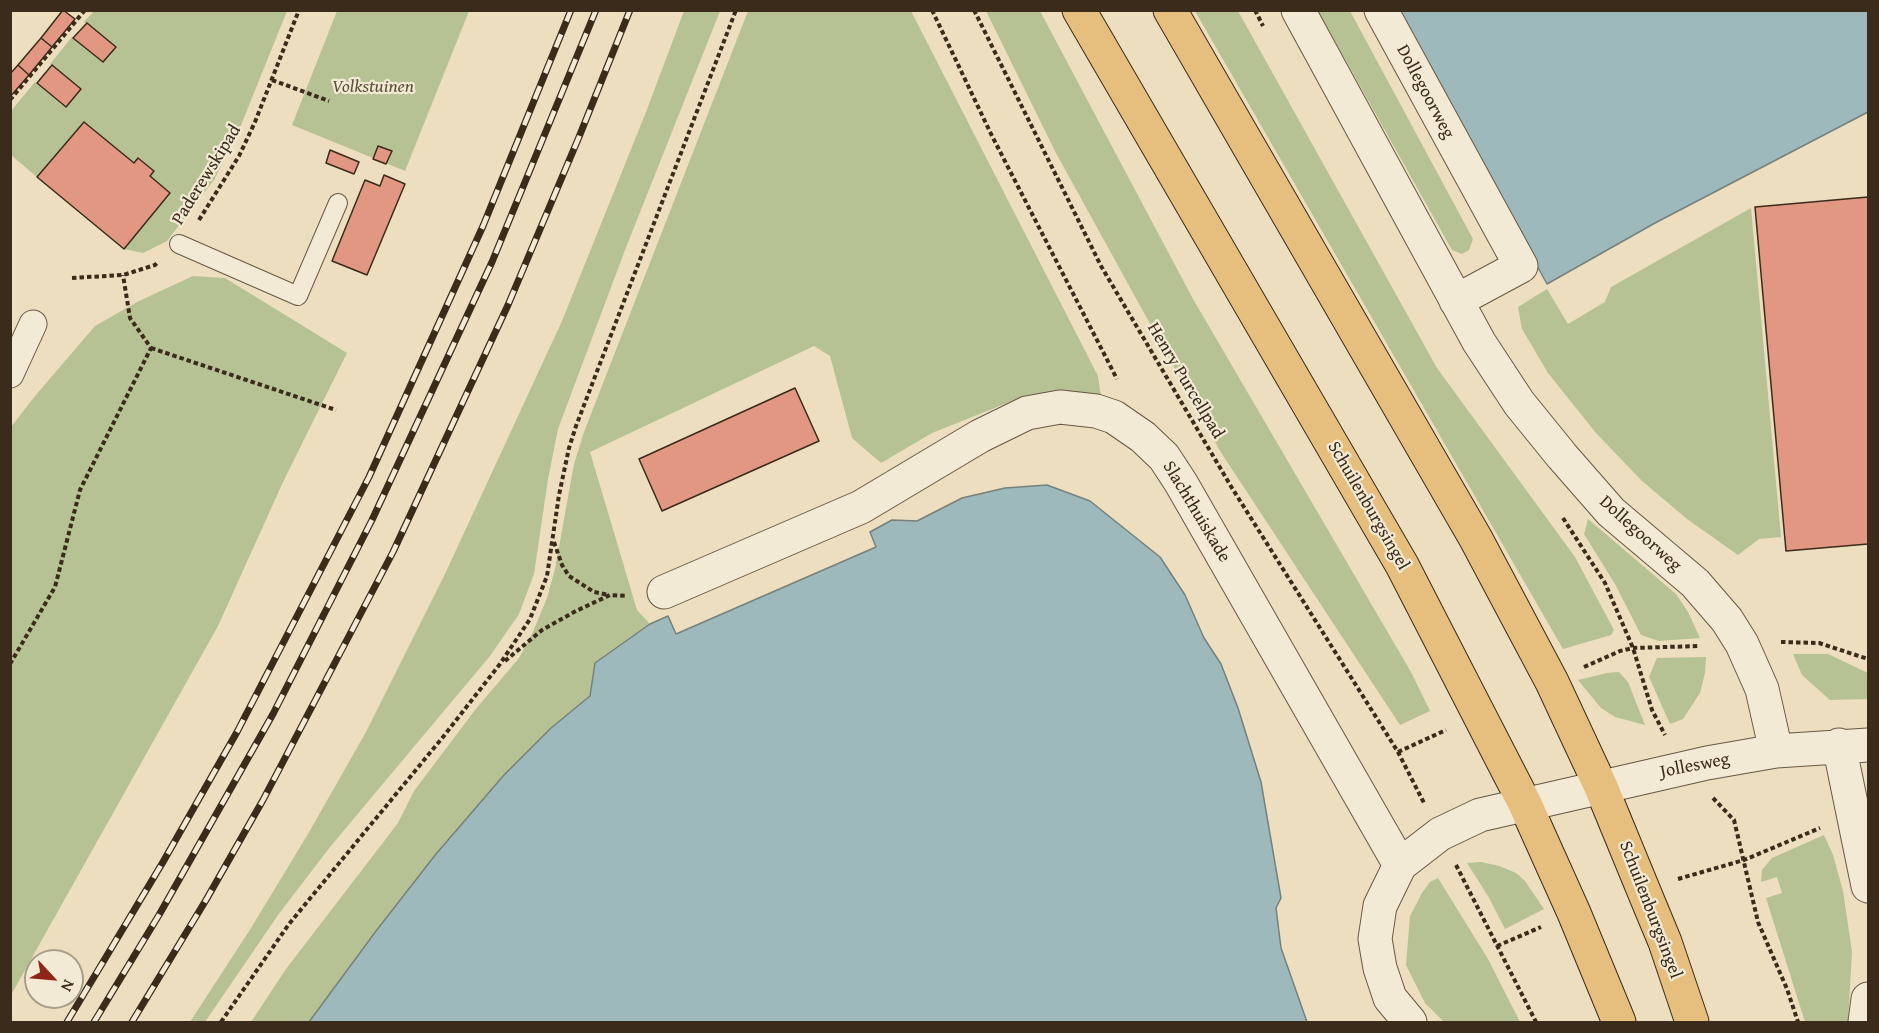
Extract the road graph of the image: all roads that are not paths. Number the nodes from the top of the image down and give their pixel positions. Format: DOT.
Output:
graph roads {
  1 [pos="1079,10"];
  2 [pos="1170,10"];
  3 [pos="1298,10"];
  4 [pos="1381,10"];
  5 [pos="338,203"];
  6 [pos="179,244"];
  7 [pos="1456,301"];
  8 [pos="33,324"];
  9 [pos="10,375"];
  10 [pos="664,592"];
  11 [pos="1854,745"];
  12 [pos="1776,751"];
  13 [pos="1601,787"];
  14 [pos="1525,804"];
  15 [pos="1400,865"];
  16 [pos="1869,886"];
  17 [pos="1869,999"];
  18 [pos="1410,1023"];
  19 [pos="1618,1023"];
  20 [pos="1692,1023"];
  21 [pos="1865,1023"];
  1 -- 14 [label="main road, Schuilenburgsingel"];
  2 -- 13 [label="main road, Schuilenburgsingel"];
  3 -- 7 [label="street, Dollegoorweg"];
  4 -- 7 [label="street, Dollegoorweg"];
  5 -- 6 [label="lane"];
  7 -- 12 [label="street, Dollegoorweg"];
  8 -- 9 [label="street"];
  10 -- 15 [label="street, Slachthuiskade"];
  11 -- 12 [label="street, Jollesweg"];
  11 -- 16 [label="street"];
  12 -- 13 [label="street, Jollesweg"];
  13 -- 14 [label="street, Jollesweg"];
  13 -- 20 [label="main road, Schuilenburgsingel"];
  14 -- 15 [label="street"];
  14 -- 19 [label="main road, Schuilenburgsingel"];
  15 -- 18 [label="street"];
  17 -- 21 [label="street"];
}
